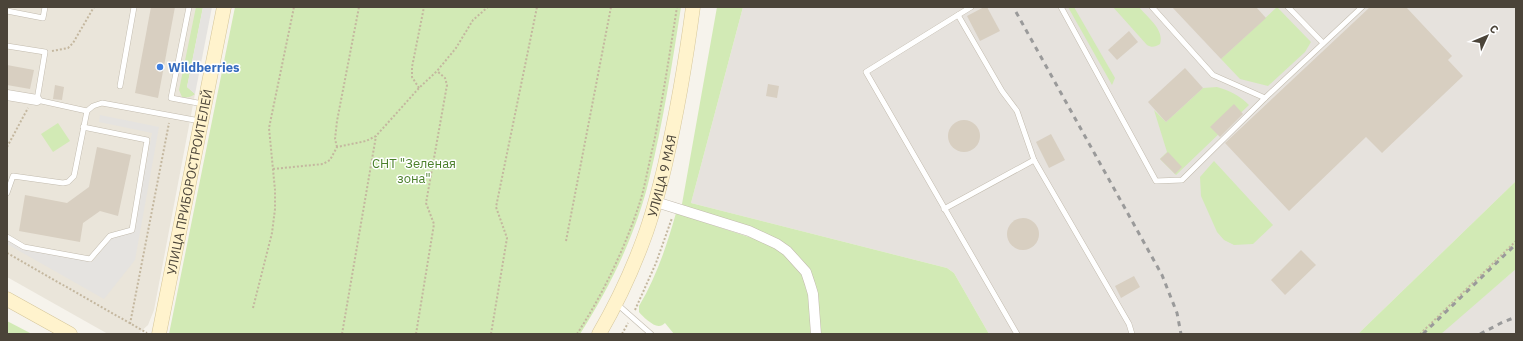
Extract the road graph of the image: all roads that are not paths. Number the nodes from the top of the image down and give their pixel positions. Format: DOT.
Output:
graph roads {
  1 [pos="45,7"];
  2 [pos="134,7"];
  3 [pos="189,7"];
  4 [pos="224,7"];
  5 [pos="693,7"];
  6 [pos="971,7"];
  7 [pos="1061,7"];
  8 [pos="1152,7"];
  9 [pos="1288,7"];
  10 [pos="1362,7"];
  11 [pos="7,11"];
  12 [pos="958,15"];
  13 [pos="1323,43"];
  14 [pos="7,46"];
  15 [pos="120,86"];
  16 [pos="7,95"];
  17 [pos="1265,98"];
  18 [pos="34,102"];
  19 [pos="204,105"];
  20 [pos="87,112"];
  21 [pos="201,122"];
  22 [pos="84,126"];
  23 [pos="1034,160"];
  24 [pos="7,193"];
  25 [pos="656,202"];
  26 [pos="944,209"];
  27 [pos="7,237"];
  28 [pos="616,302"];
  29 [pos="13,304"];
  30 [pos="70,334"];
  31 [pos="159,334"];
  32 [pos="599,334"];
  33 [pos="651,334"];
  34 [pos="816,334"];
  35 [pos="1017,334"];
  36 [pos="1132,334"];
  1 -- 11 [label="lane"];
  2 -- 15 [label="lane"];
  3 -- 19 [label="lane"];
  4 -- 19 [label="main road, УЛИЦА ПРИБОРОСТРОИТЕЛЕЙ"];
  5 -- 25 [label="main road, УЛИЦА 9 МАЯ"];
  6 -- 12 [label="lane"];
  7 -- 17 [label="lane"];
  8 -- 17 [label="lane"];
  9 -- 13 [label="lane"];
  10 -- 13 [label="lane"];
  12 -- 23 [label="lane"];
  12 -- 26 [label="lane"];
  13 -- 17 [label="lane"];
  14 -- 18 [label="lane"];
  16 -- 18 [label="street"];
  18 -- 20 [label="lane"];
  19 -- 21 [label="main road, УЛИЦА ПРИБОРОСТРОИТЕЛЕЙ"];
  20 -- 21 [label="lane"];
  20 -- 22 [label="lane"];
  21 -- 31 [label="main road, УЛИЦА ПРИБОРОСТРОИТЕЛЕЙ"];
  22 -- 24 [label="lane"];
  22 -- 27 [label="lane"];
  23 -- 26 [label="lane"];
  23 -- 36 [label="lane"];
  25 -- 28 [label="main road, УЛИЦА 9 МАЯ"];
  25 -- 34 [label="street"];
  26 -- 35 [label="lane"];
  28 -- 32 [label="main road, УЛИЦА 9 МАЯ"];
  28 -- 33 [label="lane"];
  29 -- 30 [label="main road"];
}
